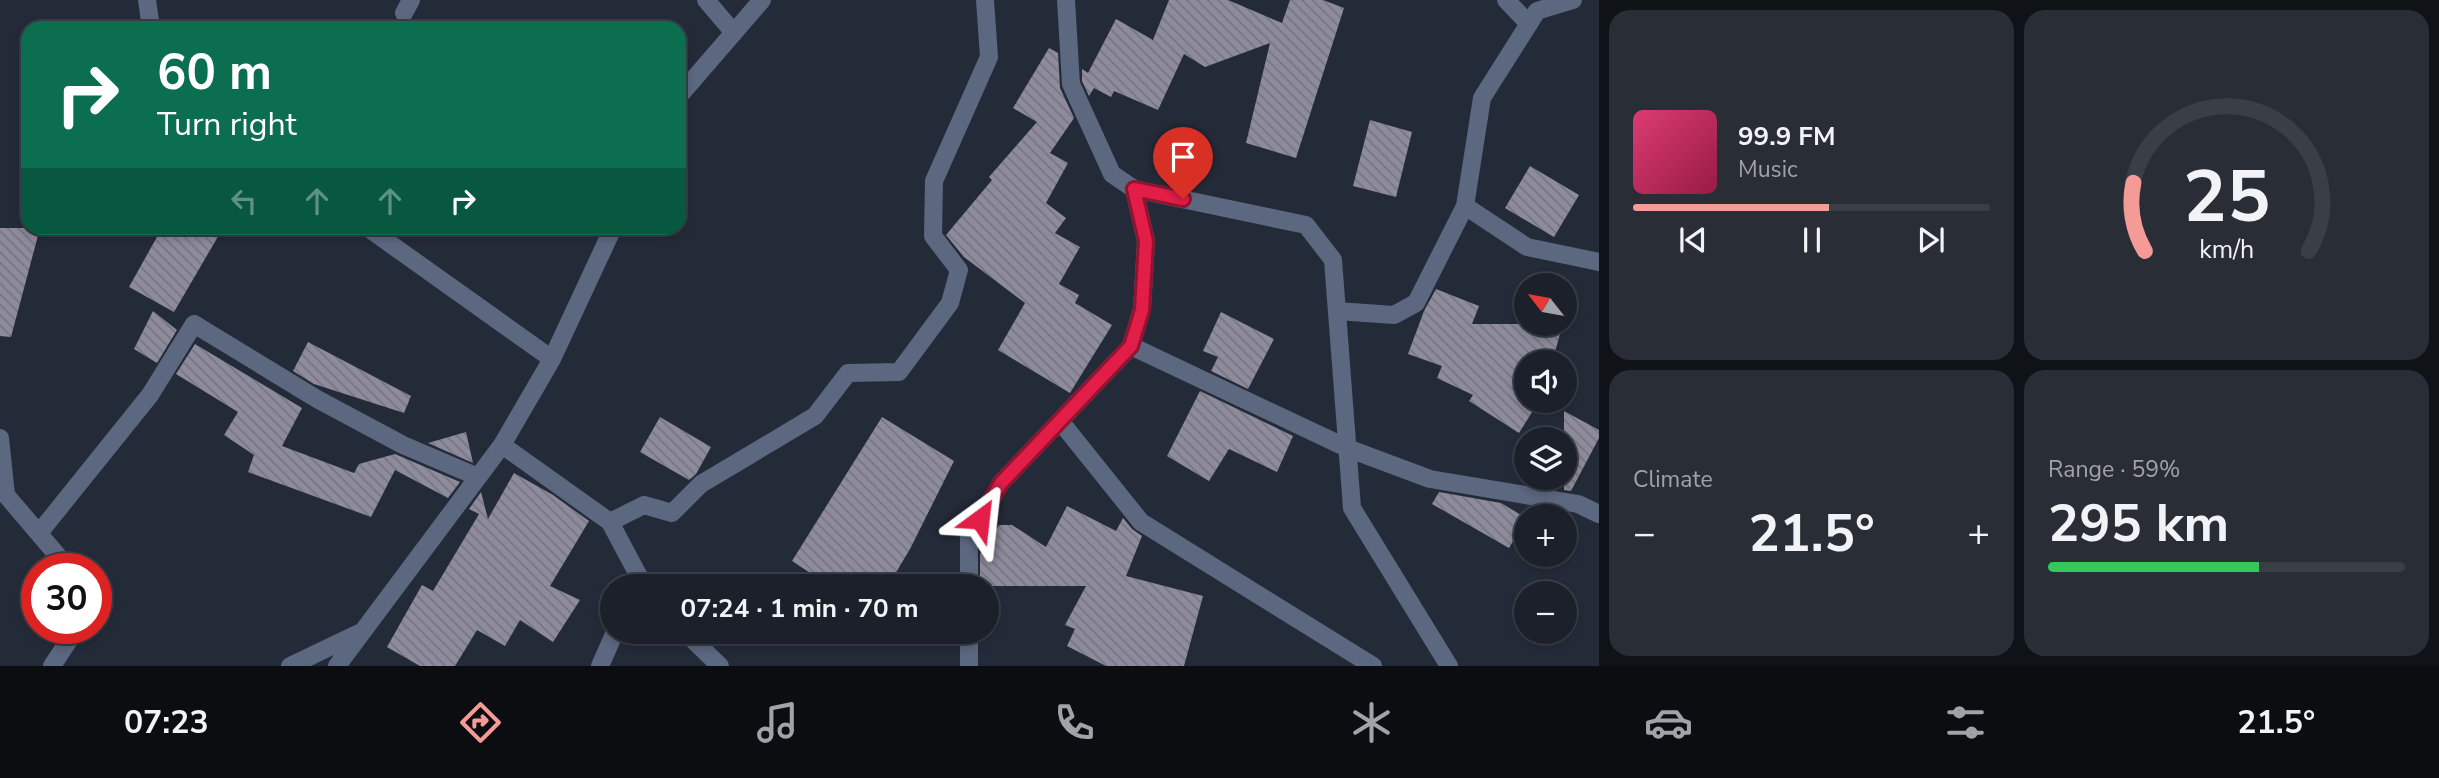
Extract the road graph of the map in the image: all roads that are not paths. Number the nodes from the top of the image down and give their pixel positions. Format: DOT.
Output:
graph roads {
  1 [pos="147,0"];
  2 [pos="706,0"];
  3 [pos="762,0"];
  4 [pos="985,0"];
  5 [pos="1066,0"];
  6 [pos="1506,0"];
  7 [pos="1573,0"];
  8 [pos="150,21"];
  9 [pos="1529,24"];
  10 [pos="734,33"];
  11 [pos="686,88"];
  12 [pos="1134,189"];
  13 [pos="1465,206"];
  14 [pos="378,235"];
  15 [pos="610,235"];
  16 [pos="1599,262"];
  17 [pos="1337,311"];
  18 [pos="1131,346"];
  19 [pos="552,359"];
  20 [pos="1060,421"];
  21 [pos="0,438"];
  22 [pos="502,445"];
  23 [pos="1347,448"];
  24 [pos="478,477"];
  25 [pos="1599,514"];
  26 [pos="610,522"];
  27 [pos="39,533"];
  28 [pos="56,553"];
  29 [pos="634,574"];
  30 [pos="969,574"];
  31 [pos="363,631"];
  32 [pos="66,644"];
  33 [pos="610,644"];
  34 [pos="697,644"];
  35 [pos="969,644"];
  36 [pos="52,666"];
  37 [pos="290,666"];
  38 [pos="337,666"];
  39 [pos="600,666"];
  40 [pos="720,666"];
  41 [pos="969,666"];
  42 [pos="1373,666"];
  43 [pos="1449,666"];
  1 -- 8 [label="street"];
  2 -- 10 [label="street"];
  3 -- 10 [label="street"];
  4 -- 26 [label="street"];
  5 -- 12 [label="street"];
  6 -- 9 [label="street"];
  7 -- 9 [label="street"];
  9 -- 13 [label="street"];
  10 -- 11 [label="street"];
  12 -- 17 [label="street"];
  12 -- 18 [label="street"];
  13 -- 16 [label="street"];
  13 -- 17 [label="street"];
  14 -- 19 [label="street"];
  15 -- 19 [label="street"];
  17 -- 23 [label="street"];
  18 -- 20 [label="street"];
  18 -- 23 [label="street"];
  19 -- 22 [label="street"];
  20 -- 30 [label="street"];
  20 -- 42 [label="street"];
  21 -- 27 [label="street"];
  22 -- 24 [label="street"];
  22 -- 26 [label="street"];
  23 -- 25 [label="street"];
  23 -- 43 [label="street"];
  24 -- 27 [label="street"];
  24 -- 31 [label="street"];
  26 -- 29 [label="street"];
  27 -- 28 [label="street"];
  31 -- 37 [label="street"];
  31 -- 38 [label="street"];
  32 -- 36 [label="street"];
  33 -- 39 [label="street"];
  34 -- 40 [label="street"];
  35 -- 41 [label="street"];
}
